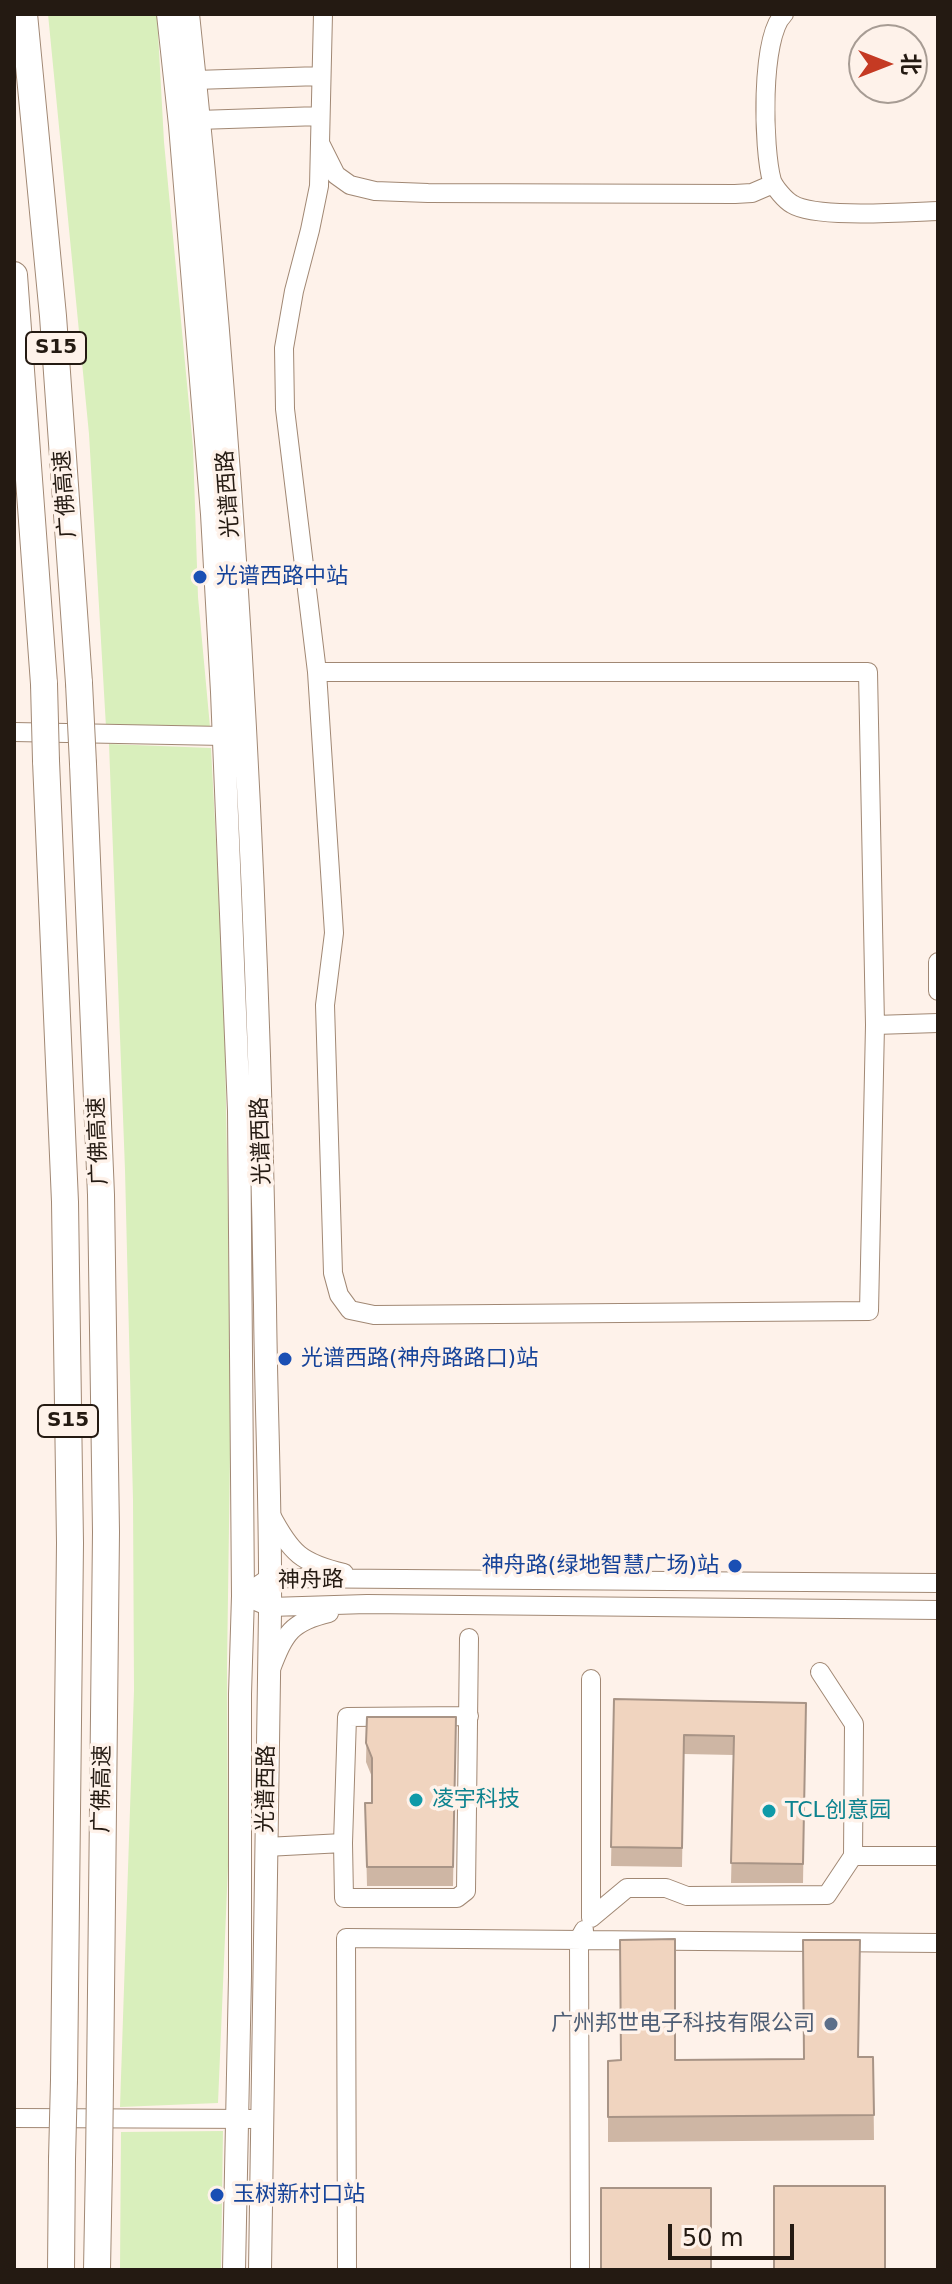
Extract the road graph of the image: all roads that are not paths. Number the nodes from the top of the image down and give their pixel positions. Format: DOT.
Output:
graph roads {
  1 [pos="24,14"];
  2 [pos="168,14"];
  3 [pos="188,14"];
  4 [pos="323,14"];
  5 [pos="339,14"];
  6 [pos="761,14"];
  7 [pos="779,21"];
  8 [pos="322,44"];
  9 [pos="321,76"];
  10 [pos="195,80"];
  11 [pos="320,116"];
  12 [pos="198,120"];
  13 [pos="320,142"];
  14 [pos="773,184"];
  15 [pos="938,211"];
  16 [pos="14,275"];
  17 [pos="317,672"];
  18 [pos="14,732"];
  19 [pos="224,736"];
  20 [pos="938,962"];
  21 [pos="938,991"];
  22 [pos="938,1023"];
  23 [pos="875,1025"];
  24 [pos="268,1510"];
  25 [pos="269,1578"];
  26 [pos="378,1581"];
  27 [pos="938,1583"];
  28 [pos="243,1596"];
  29 [pos="367,1604"];
  30 [pos="270,1607"];
  31 [pos="938,1610"];
  32 [pos="469,1638"];
  33 [pos="820,1672"];
  34 [pos="269,1675"];
  35 [pos="591,1679"];
  36 [pos="469,1716"];
  37 [pos="343,1843"];
  38 [pos="266,1847"];
  39 [pos="853,1856"];
  40 [pos="938,1856"];
  41 [pos="591,1918"];
  42 [pos="579,1939"];
  43 [pos="938,1943"];
  44 [pos="14,2118"];
  45 [pos="236,2119"];
  46 [pos="261,2119"];
  47 [pos="61,2270"];
  48 [pos="97,2270"];
  49 [pos="234,2270"];
  50 [pos="260,2270"];
  51 [pos="347,2270"];
  52 [pos="580,2270"];
  1 -- 48 [label="highway, 广佛高速 / S15, bridge"];
  2 -- 19 [label="main road, 光谱西路"];
  3 -- 10 [label="main road, 光谱西路"];
  4 -- 8 [label="street"];
  5 -- 8 [label="street"];
  6 -- 7 [label="street"];
  7 -- 14 [label="street"];
  8 -- 9 [label="street"];
  9 -- 10 [label="street"];
  9 -- 11 [label="street"];
  10 -- 12 [label="main road, 光谱西路"];
  11 -- 12 [label="street"];
  11 -- 13 [label="street"];
  12 -- 24 [label="main road, 光谱西路"];
  13 -- 14 [label="street"];
  13 -- 17 [label="street"];
  14 -- 15 [label="street"];
  16 -- 47 [label="highway, 广佛高速 / S15, bridge"];
  17 -- 23 [label="street"];
  17 -- 23 [label="street"];
  18 -- 19 [label="street"];
  19 -- 28 [label="main road, 光谱西路"];
  20 -- 21 [label="street"];
  22 -- 23 [label="street"];
  24 -- 25 [label="main road, 光谱西路"];
  24 -- 26 [label="street"];
  25 -- 26 [label="street, 神舟路"];
  25 -- 28 [label="street, 神舟路"];
  25 -- 30 [label="main road, 光谱西路"];
  26 -- 27 [label="street, 神舟路"];
  28 -- 30 [label="street, 神舟路"];
  28 -- 45 [label="main road, 光谱西路"];
  29 -- 30 [label="street, 神舟路"];
  29 -- 31 [label="street, 神舟路"];
  29 -- 34 [label="street"];
  30 -- 34 [label="main road, 光谱西路"];
  32 -- 36 [label="street"];
  33 -- 39 [label="street"];
  34 -- 38 [label="main road, 光谱西路"];
  35 -- 41 [label="street"];
  36 -- 37 [label="street"];
  36 -- 37 [label="street"];
  37 -- 38 [label="street"];
  38 -- 46 [label="main road, 光谱西路"];
  39 -- 40 [label="street"];
  39 -- 41 [label="street"];
  41 -- 42 [label="street"];
  42 -- 43 [label="street"];
  42 -- 51 [label="street"];
  42 -- 52 [label="street"];
  44 -- 45 [label="street"];
  45 -- 46 [label="street"];
  45 -- 49 [label="main road, 光谱西路"];
  46 -- 50 [label="main road, 光谱西路"];
}
